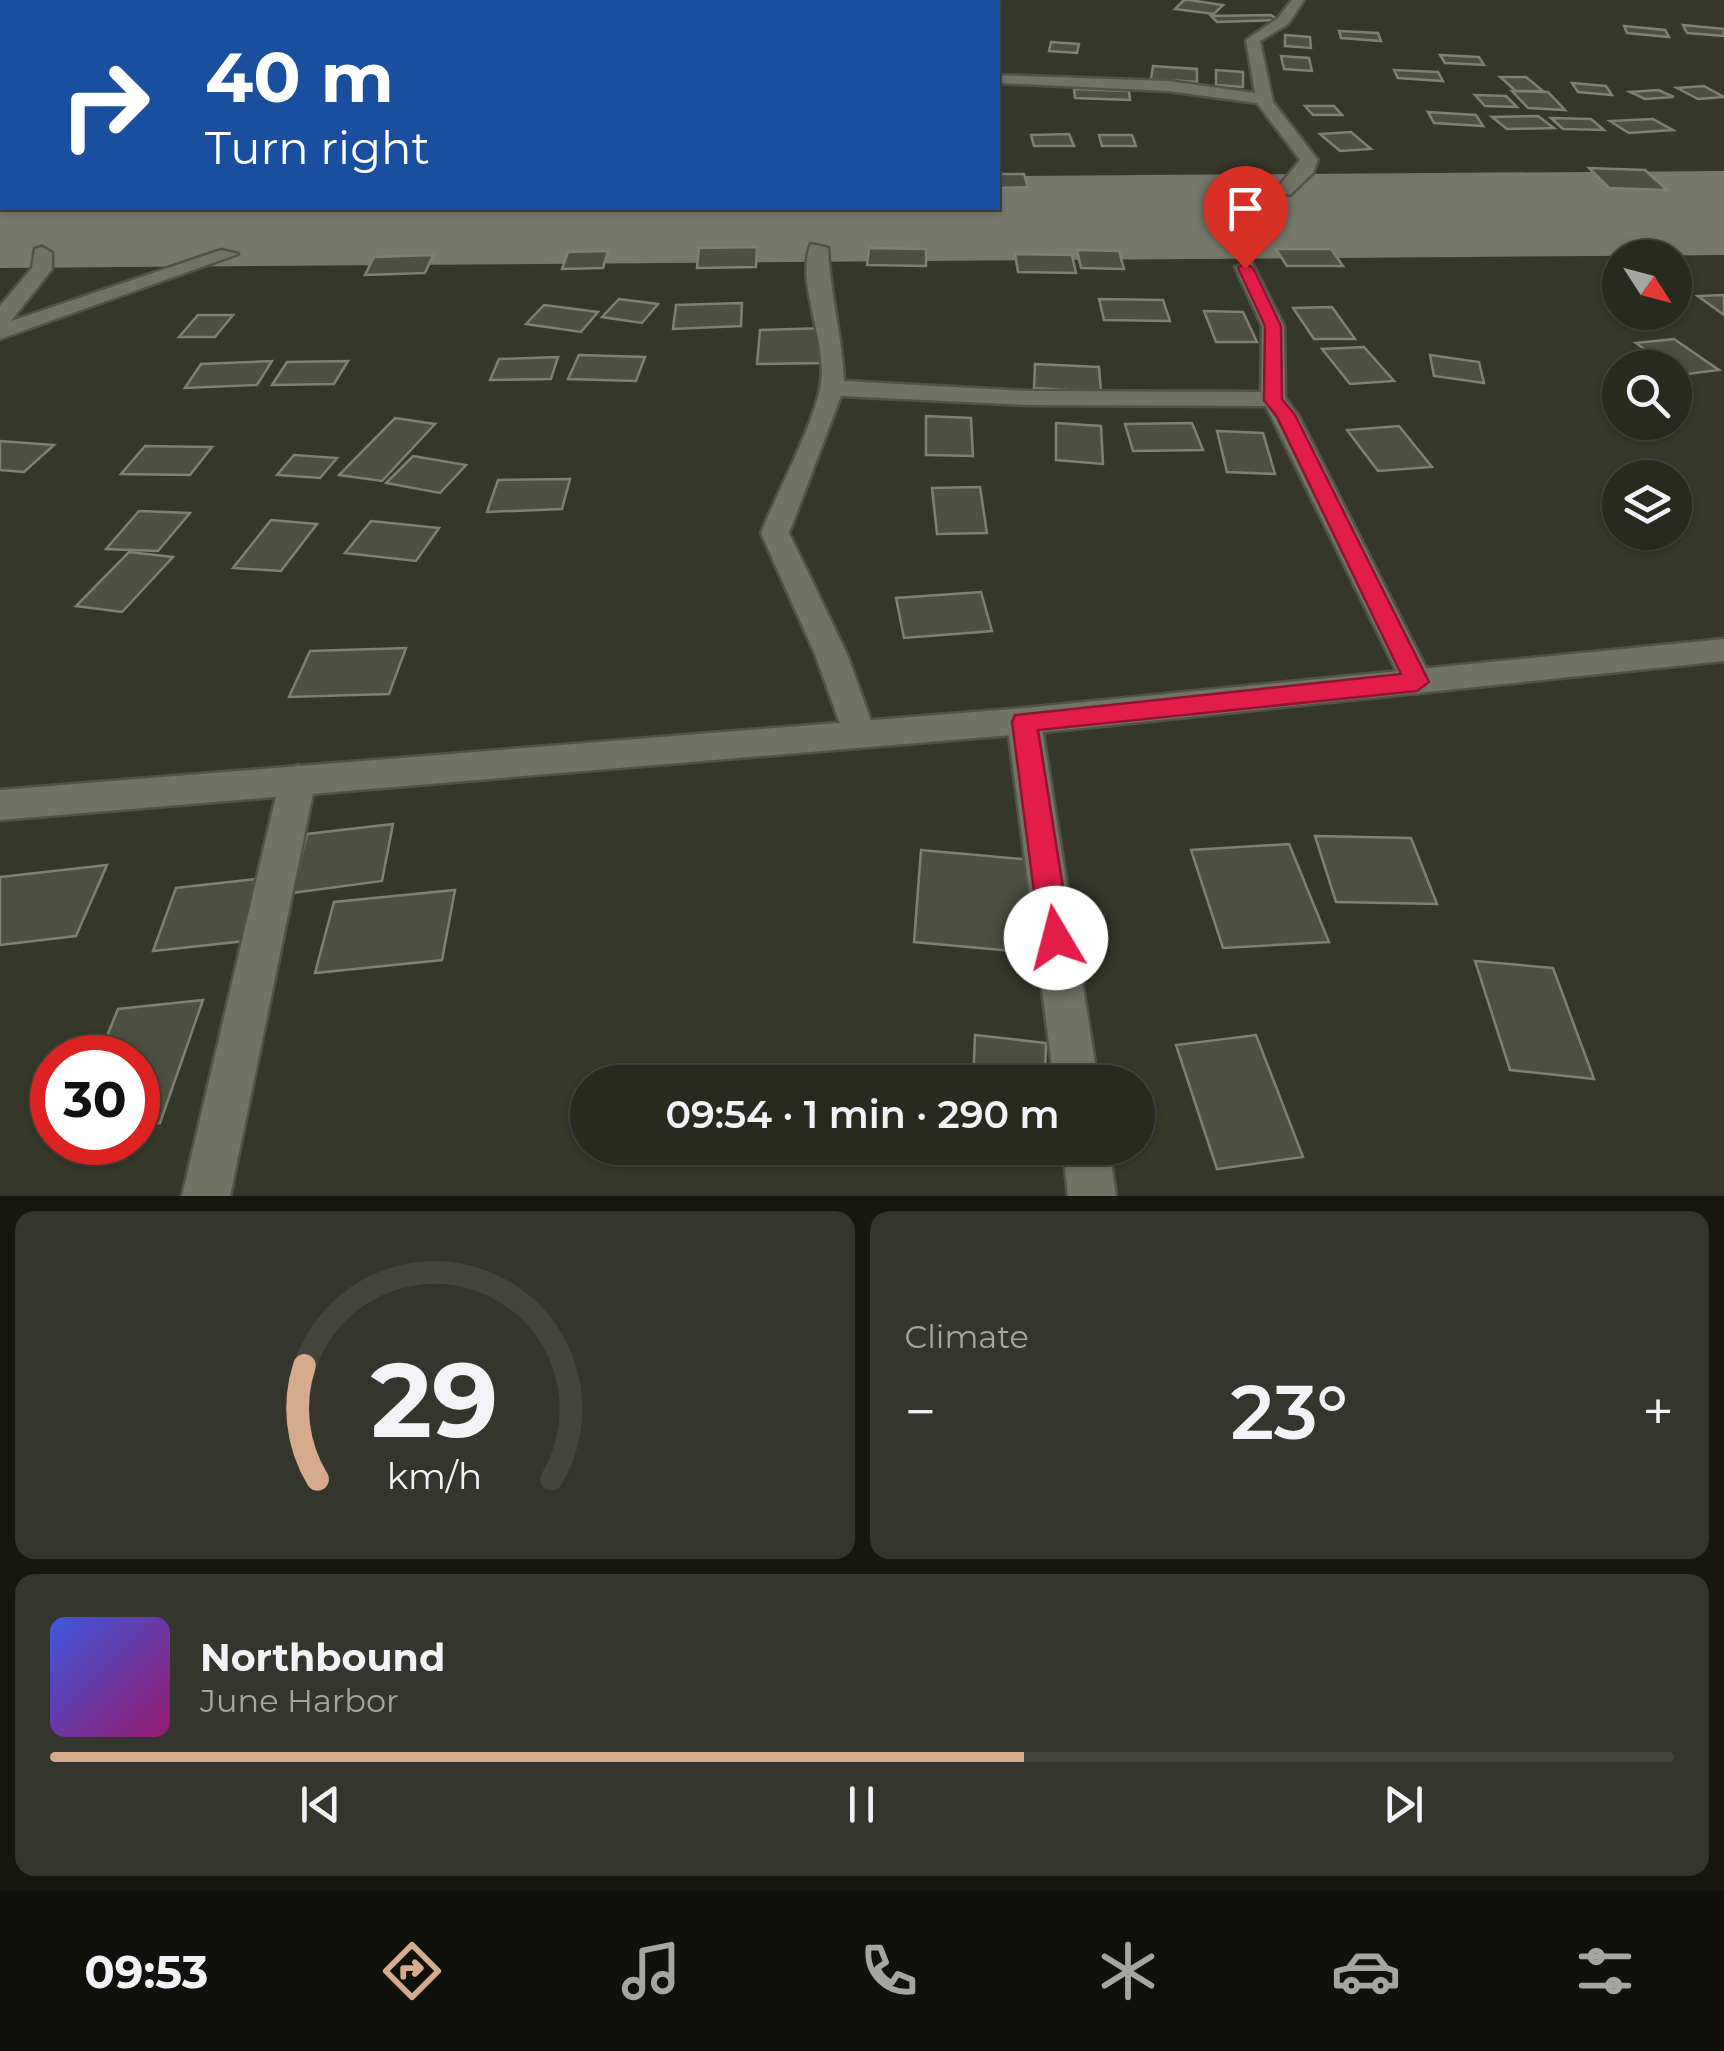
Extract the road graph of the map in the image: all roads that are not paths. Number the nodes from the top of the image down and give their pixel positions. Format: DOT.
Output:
graph roads {
  1 [pos="1298,0"];
  2 [pos="1000,79"];
  3 [pos="1264,99"];
  4 [pos="1284,191"];
  5 [pos="818,248"];
  6 [pos="42,253"];
  7 [pos="228,254"];
  8 [pos="1245,268"];
  9 [pos="0,320"];
  10 [pos="0,332"];
  11 [pos="832,388"];
  12 [pos="1273,400"];
  13 [pos="1724,650"];
  14 [pos="1417,682"];
  15 [pos="1024,722"];
  16 [pos="859,734"];
  17 [pos="298,779"];
  18 [pos="0,805"];
  19 [pos="1074,1065"];
  20 [pos="1088,1165"];
  21 [pos="206,1196"];
  22 [pos="1092,1196"];
  1 -- 3 [label="street"];
  2 -- 3 [label="street"];
  3 -- 4 [label="street"];
  5 -- 11 [label="street"];
  6 -- 9 [label="street"];
  7 -- 10 [label="street"];
  8 -- 12 [label="street"];
  11 -- 12 [label="street"];
  11 -- 16 [label="street"];
  12 -- 14 [label="street"];
  13 -- 14 [label="street"];
  14 -- 15 [label="street"];
  15 -- 16 [label="street"];
  15 -- 19 [label="street"];
  16 -- 17 [label="street"];
  17 -- 18 [label="street"];
  17 -- 21 [label="street"];
  20 -- 22 [label="street"];
}
